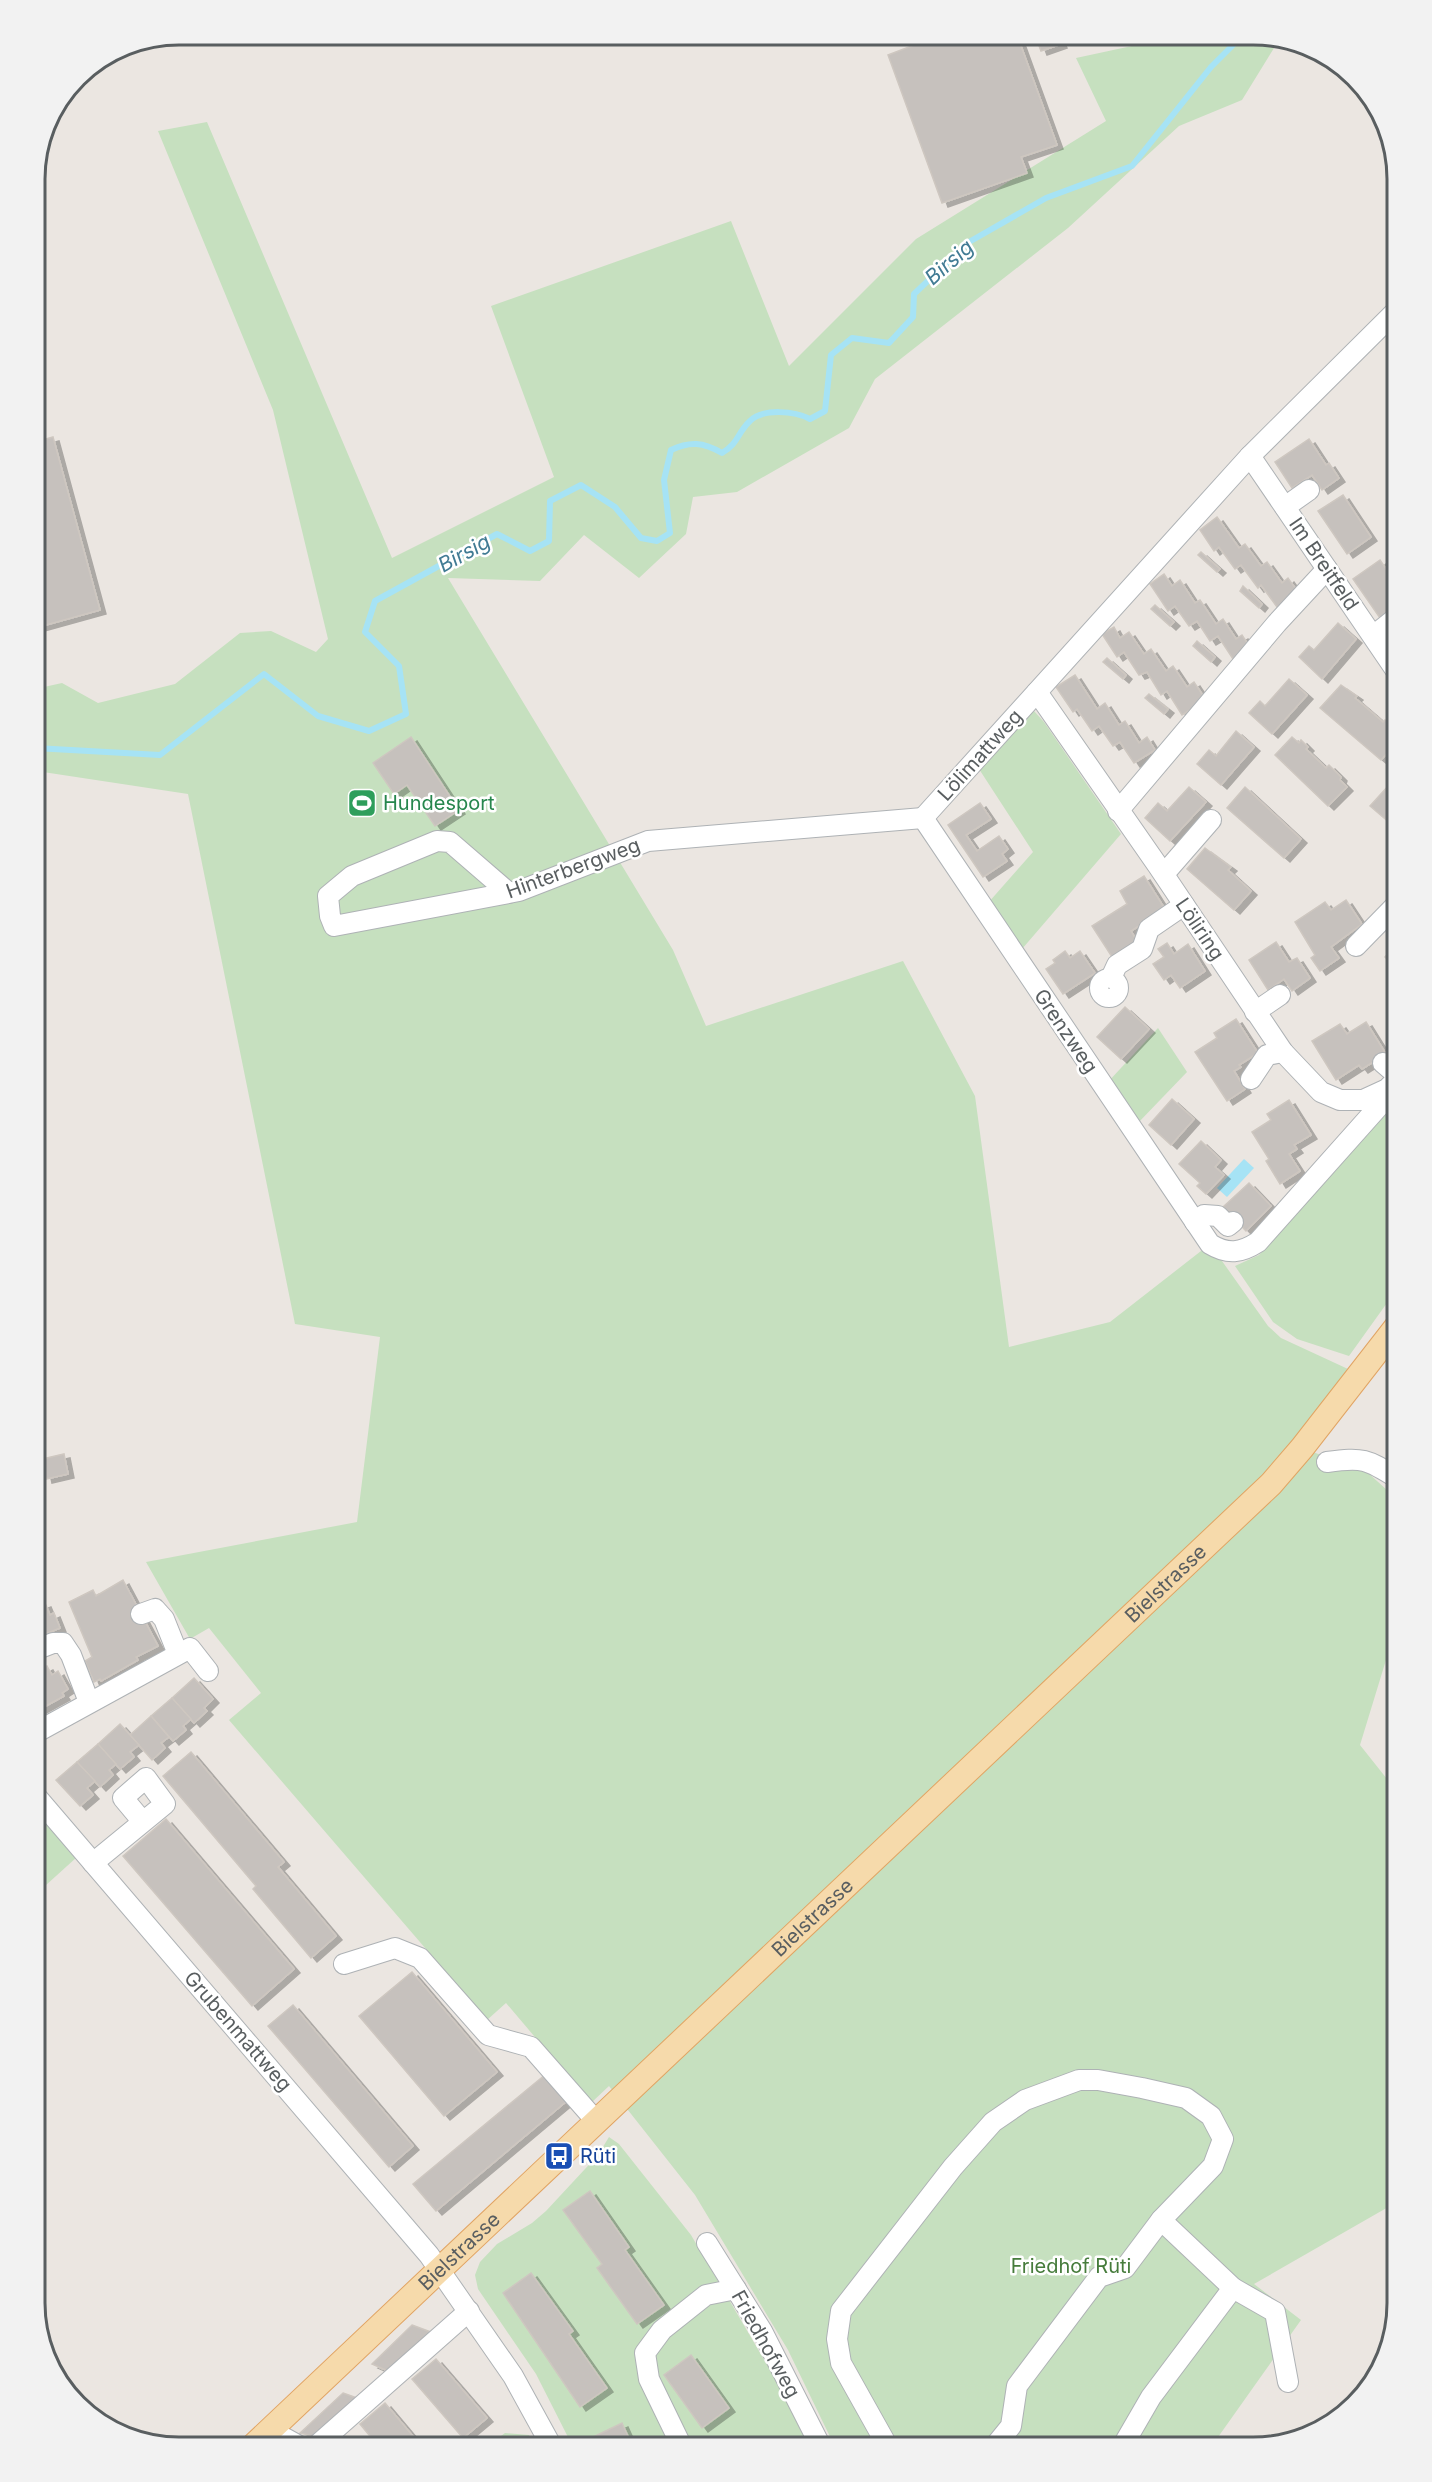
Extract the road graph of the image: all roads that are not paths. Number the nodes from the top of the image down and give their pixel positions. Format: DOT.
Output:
graph roads {
  1 [pos="1387,321"];
  2 [pos="1250,456"];
  3 [pos="1309,490"];
  4 [pos="1285,507"];
  5 [pos="1335,572"];
  6 [pos="1287,624"];
  7 [pos="1387,625"];
  8 [pos="1373,636"];
  9 [pos="1387,656"];
  10 [pos="1037,692"];
  11 [pos="1118,811"];
  12 [pos="923,818"];
  13 [pos="1211,820"];
  14 [pos="1164,874"];
  15 [pos="509,893"];
  16 [pos="1184,905"];
  17 [pos="1387,915"];
  18 [pos="1356,946"];
  19 [pos="1111,978"];
  20 [pos="1280,995"];
  21 [pos="1255,1012"];
  22 [pos="1283,1052"];
  23 [pos="1251,1079"];
  24 [pos="1387,1080"];
  25 [pos="1387,1087"];
  26 [pos="1195,1222"];
  27 [pos="1233,1222"];
  28 [pos="1387,1340"];
  29 [pos="1327,1462"];
  30 [pos="1387,1472"];
  31 [pos="141,1614"];
  32 [pos="45,1646"];
  33 [pos="178,1654"];
  34 [pos="208,1671"];
  35 [pos="89,1702"];
  36 [pos="45,1727"];
  37 [pos="45,1808"];
  38 [pos="143,1822"];
  39 [pos="93,1863"];
  40 [pos="344,1964"];
  41 [pos="596,2121"];
  42 [pos="1161,2220"];
  43 [pos="707,2243"];
  44 [pos="439,2269"];
  45 [pos="1233,2288"];
  46 [pos="736,2289"];
  47 [pos="469,2311"];
  48 [pos="1288,2382"];
  49 [pos="270,2430"];
  50 [pos="263,2437"];
  51 [pos="283,2437"];
  52 [pos="326,2437"];
  53 [pos="547,2437"];
  54 [pos="677,2437"];
  55 [pos="816,2437"];
  56 [pos="882,2437"];
  57 [pos="1002,2437"];
  58 [pos="1128,2437"];
  1 -- 2 [label="street, Lölimattweg"];
  2 -- 4 [label="street, Im Breitfeld"];
  2 -- 10 [label="street, Lölimattweg"];
  3 -- 4 [label="street"];
  4 -- 5 [label="street, Im Breitfeld"];
  5 -- 6 [label="street"];
  5 -- 8 [label="street, Im Breitfeld"];
  5 -- 11 [label="street"];
  7 -- 8 [label="street"];
  8 -- 9 [label="street, Im Breitfeld"];
  10 -- 11 [label="street, Löliring"];
  10 -- 12 [label="street, Lölimattweg"];
  11 -- 14 [label="street, Löliring"];
  12 -- 15 [label="street, Hinterbergweg"];
  12 -- 26 [label="street, Grenzweg"];
  13 -- 14 [label="street"];
  14 -- 16 [label="street, Löliring"];
  15 -- 15 [label="street, Hinterbergweg"];
  16 -- 19 [label="street"];
  16 -- 21 [label="street, Löliring"];
  17 -- 18 [label="street"];
  20 -- 21 [label="street"];
  21 -- 22 [label="street, Löliring"];
  22 -- 23 [label="street"];
  22 -- 24 [label="street, Löliring"];
  25 -- 26 [label="street, Grenzweg"];
  26 -- 27 [label="street"];
  28 -- 41 [label="main road, Bielstrasse"];
  29 -- 30 [label="street"];
  31 -- 33 [label="street"];
  32 -- 35 [label="street"];
  33 -- 34 [label="street"];
  33 -- 35 [label="street"];
  35 -- 36 [label="street"];
  37 -- 39 [label="street, Grubenmattweg"];
  38 -- 39 [label="street"];
  39 -- 44 [label="street, Grubenmattweg"];
  40 -- 41 [label="street"];
  41 -- 44 [label="main road, Bielstrasse"];
  42 -- 45 [label="street"];
  42 -- 56 [label="street"];
  42 -- 57 [label="street"];
  43 -- 46 [label="street, Friedhofweg"];
  44 -- 47 [label="street, Grubenmattweg"];
  44 -- 49 [label="main road, Bielstrasse"];
  45 -- 48 [label="street"];
  45 -- 58 [label="street"];
  46 -- 54 [label="street"];
  46 -- 55 [label="street, Friedhofweg"];
  47 -- 52 [label="street"];
  47 -- 53 [label="street, Grubenmattweg"];
  49 -- 50 [label="main road, Bielstrasse"];
  49 -- 51 [label="street"];
}
